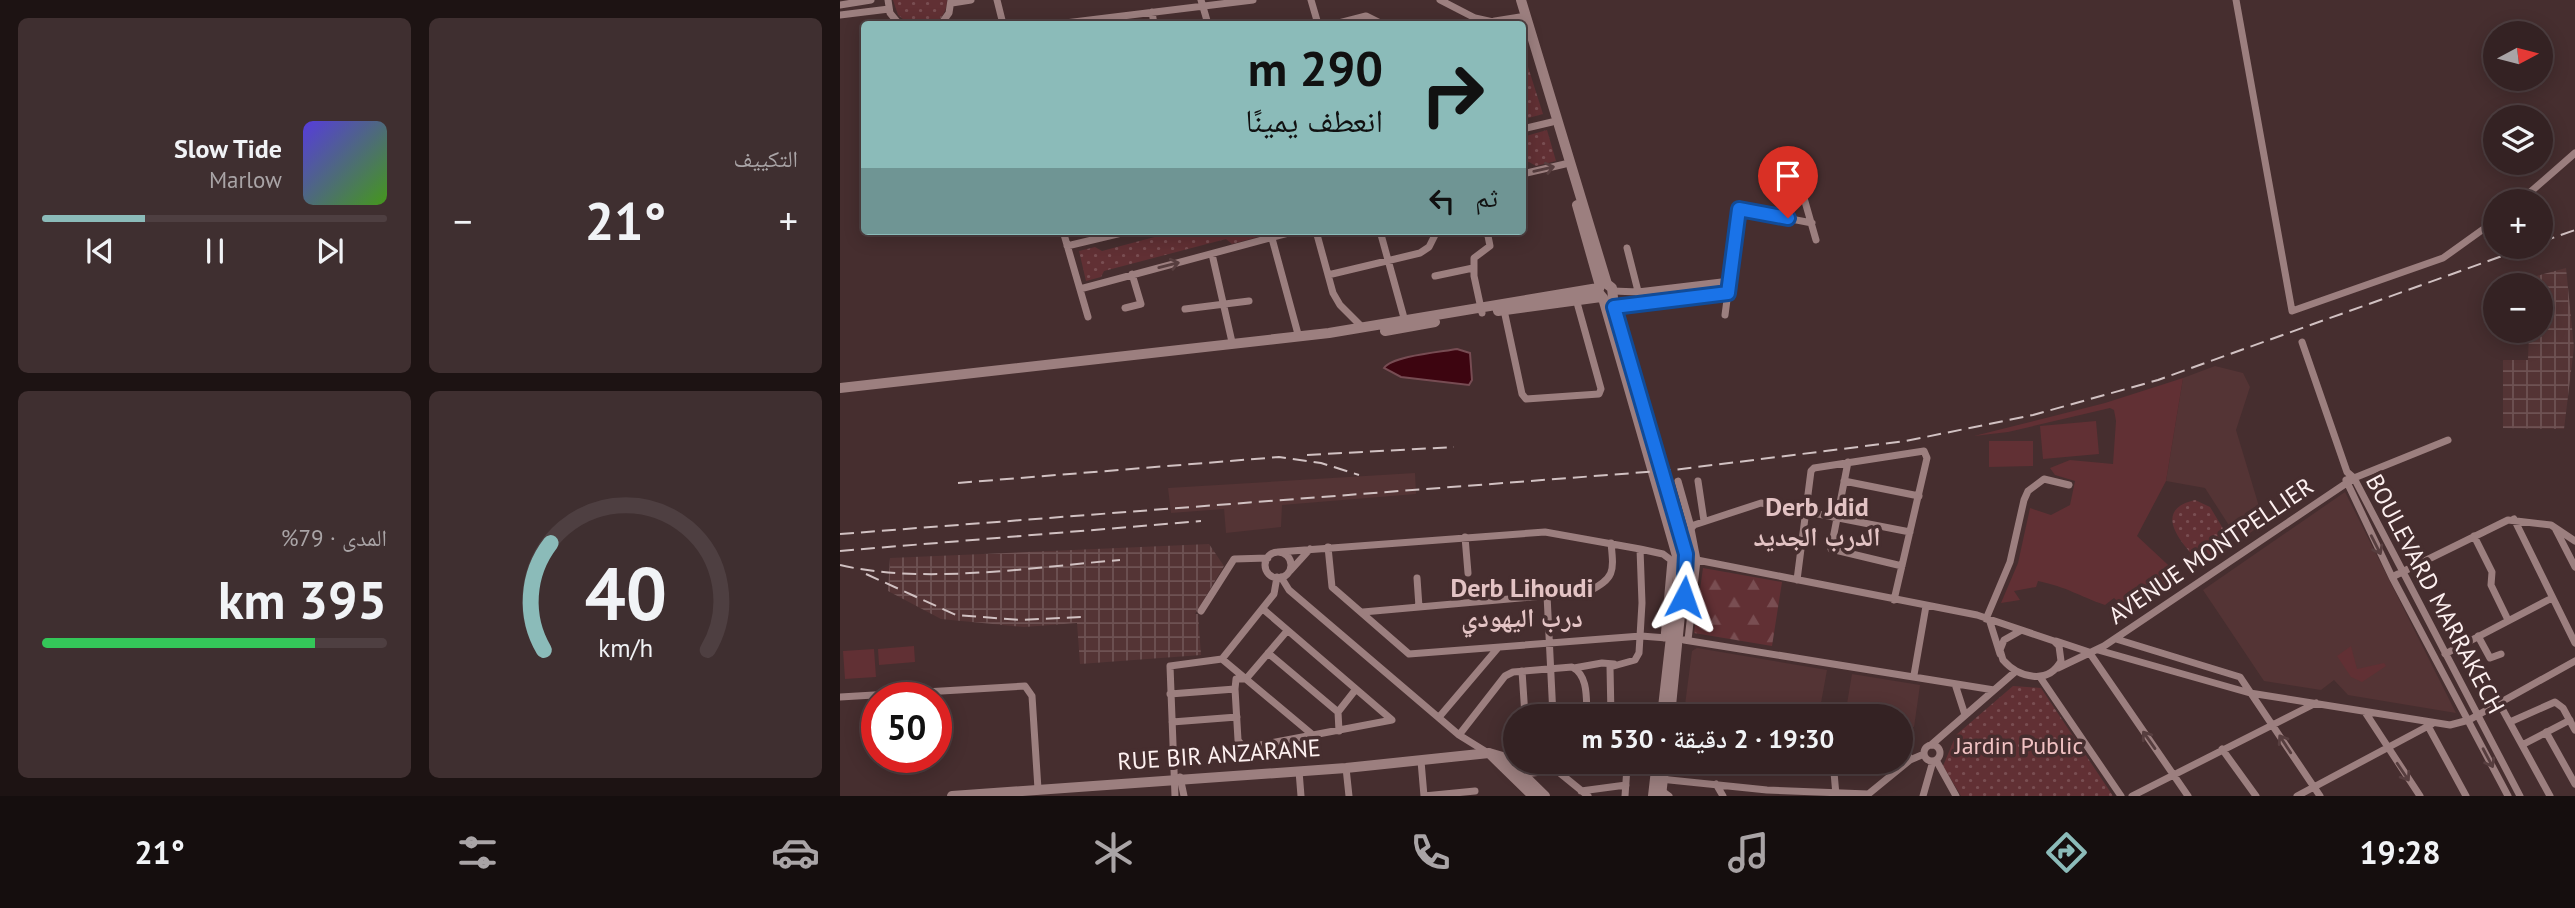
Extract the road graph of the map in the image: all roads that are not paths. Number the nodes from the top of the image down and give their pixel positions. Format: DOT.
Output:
graph roads {
  1 [pos="871,0"];
  2 [pos="888,0"];
  3 [pos="971,0"];
  4 [pos="997,0"];
  5 [pos="1254,0"];
  6 [pos="1311,0"];
  7 [pos="1440,0"];
  8 [pos="1515,0"];
  9 [pos="1521,0"];
  10 [pos="2236,0"];
  11 [pos="952,1"];
  12 [pos="1202,3"];
  13 [pos="840,5"];
  14 [pos="889,9"];
  15 [pos="1152,12"];
  16 [pos="840,15"];
  17 [pos="897,21"];
  18 [pos="942,21"];
  19 [pos="1002,21"];
  20 [pos="1090,21"];
  21 [pos="1154,21"];
  22 [pos="1207,21"];
  23 [pos="1317,21"];
  24 [pos="1359,21"];
  25 [pos="1378,21"];
  26 [pos="1487,21"];
  27 [pos="1520,21"];
  28 [pos="1526,39"];
  29 [pos="1552,122"];
  30 [pos="1526,128"];
  31 [pos="2575,153"];
  32 [pos="1565,164"];
  33 [pos="1526,173"];
  34 [pos="2534,189"];
  35 [pos="1804,198"];
  36 [pos="1812,223"];
  37 [pos="2483,229"];
  38 [pos="1064,235"];
  39 [pos="1113,235"];
  40 [pos="1268,235"];
  41 [pos="1271,235"];
  42 [pos="1317,235"];
  43 [pos="1381,235"];
  44 [pos="1435,235"];
  45 [pos="1488,235"];
  46 [pos="1816,240"];
  47 [pos="1067,246"];
  48 [pos="1627,248"];
  49 [pos="1212,254"];
  50 [pos="1390,262"];
  51 [pos="1473,268"];
  52 [pos="1132,274"];
  53 [pos="1328,275"];
  54 [pos="1435,276"];
  55 [pos="1730,281"];
  56 [pos="1080,289"];
  57 [pos="1574,291"];
  58 [pos="1605,291"];
  59 [pos="1638,292"];
  60 [pos="1728,293"];
  61 [pos="1249,301"];
  62 [pos="1223,303"];
  63 [pos="1576,303"];
  64 [pos="1641,303"];
  65 [pos="1614,307"];
  66 [pos="1125,308"];
  67 [pos="1185,309"];
  68 [pos="1482,310"];
  69 [pos="1504,310"];
  70 [pos="1725,315"];
  71 [pos="1088,317"];
  72 [pos="1406,325"];
  73 [pos="1363,329"];
  74 [pos="1329,333"];
  75 [pos="1298,334"];
  76 [pos="1232,342"];
  77 [pos="2302,342"];
  78 [pos="840,388"];
  79 [pos="2448,440"];
  80 [pos="1848,462"];
  81 [pos="2350,475"];
  82 [pos="1678,481"];
  83 [pos="1698,481"];
  84 [pos="1844,481"];
  85 [pos="2346,484"];
  86 [pos="2069,485"];
  87 [pos="1919,496"];
  88 [pos="1806,511"];
  89 [pos="1838,517"];
  90 [pos="2514,519"];
  91 [pos="1704,521"];
  92 [pos="1691,527"];
  93 [pos="2554,527"];
  94 [pos="1910,532"];
  95 [pos="2474,536"];
  96 [pos="1465,537"];
  97 [pos="2575,541"];
  98 [pos="1612,542"];
  99 [pos="1328,547"];
  100 [pos="1311,548"];
  101 [pos="1640,549"];
  102 [pos="1278,552"];
  103 [pos="1268,558"];
  104 [pos="1697,560"];
  105 [pos="1902,566"];
  106 [pos="2575,567"];
  107 [pos="2402,571"];
  108 [pos="1288,572"];
  109 [pos="1468,573"];
  110 [pos="1279,577"];
  111 [pos="2392,577"];
  112 [pos="1417,578"];
  113 [pos="1797,580"];
  114 [pos="1547,595"];
  115 [pos="2552,597"];
  116 [pos="1894,600"];
  117 [pos="1926,606"];
  118 [pos="1419,607"];
  119 [pos="1263,608"];
  120 [pos="1201,611"];
  121 [pos="1363,612"];
  122 [pos="1988,620"];
  123 [pos="2508,620"];
  124 [pos="2575,621"];
  125 [pos="2567,626"];
  126 [pos="1287,631"];
  127 [pos="2020,631"];
  128 [pos="1641,636"];
  129 [pos="2478,636"];
  130 [pos="1676,639"];
  131 [pos="2116,639"];
  132 [pos="2054,640"];
  133 [pos="2575,643"];
  134 [pos="1550,644"];
  135 [pos="1497,649"];
  136 [pos="2098,650"];
  137 [pos="2088,652"];
  138 [pos="1268,653"];
  139 [pos="2445,654"];
  140 [pos="2501,654"];
  141 [pos="2001,655"];
  142 [pos="1222,659"];
  143 [pos="2575,661"];
  144 [pos="1614,664"];
  145 [pos="1574,668"];
  146 [pos="1552,669"];
  147 [pos="1522,671"];
  148 [pos="2017,671"];
  149 [pos="2053,672"];
  150 [pos="1914,675"];
  151 [pos="2040,677"];
  152 [pos="1246,679"];
  153 [pos="1955,684"];
  154 [pos="1234,689"];
  155 [pos="1356,689"];
  156 [pos="1994,690"];
  157 [pos="2250,693"];
  158 [pos="1170,694"];
  159 [pos="840,697"];
  160 [pos="2316,703"];
  161 [pos="2499,703"];
  162 [pos="1524,704"];
  163 [pos="1553,704"];
  164 [pos="1586,704"];
  165 [pos="1610,704"];
  166 [pos="1664,704"];
  167 [pos="1671,704"];
  168 [pos="1338,712"];
  169 [pos="2365,712"];
  170 [pos="1965,715"];
  171 [pos="2477,715"];
  172 [pos="1440,716"];
  173 [pos="1237,717"];
  174 [pos="2469,720"];
  175 [pos="2570,720"];
  176 [pos="1172,722"];
  177 [pos="2510,722"];
  178 [pos="2272,724"];
  179 [pos="2430,725"];
  180 [pos="2575,730"];
  181 [pos="1339,731"];
  182 [pos="1949,731"];
  183 [pos="2546,732"];
  184 [pos="1459,735"];
  185 [pos="1314,736"];
  186 [pos="2522,744"];
  187 [pos="1931,745"];
  188 [pos="2387,748"];
  189 [pos="2222,749"];
  190 [pos="1940,751"];
  191 [pos="1489,753"];
  192 [pos="1924,754"];
  193 [pos="1503,757"];
  194 [pos="1913,759"];
  195 [pos="1421,761"];
  196 [pos="1934,761"];
  197 [pos="1346,768"];
  198 [pos="1299,771"];
  199 [pos="1523,774"];
  200 [pos="1562,774"];
  201 [pos="1627,774"];
  202 [pos="1834,774"];
  203 [pos="1894,774"];
  204 [pos="2173,774"];
  205 [pos="1177,777"];
  206 [pos="1716,784"];
  207 [pos="2575,784"];
  208 [pos="1626,785"];
  209 [pos="2313,787"];
  210 [pos="1038,789"];
  211 [pos="1660,789"];
  212 [pos="1475,791"];
  213 [pos="1585,793"];
  214 [pos="1769,793"];
  215 [pos="1526,794"];
  216 [pos="1836,794"];
  217 [pos="989,795"];
  218 [pos="2515,795"];
  219 [pos="951,796"];
  220 [pos="1175,796"];
  221 [pos="1184,796"];
  222 [pos="1301,796"];
  223 [pos="1349,796"];
  224 [pos="1424,796"];
  225 [pos="1545,796"];
  226 [pos="1625,796"];
  227 [pos="1723,796"];
  228 [pos="1868,796"];
  229 [pos="1923,796"];
  230 [pos="1956,796"];
  231 [pos="2121,796"];
  232 [pos="2132,796"];
  233 [pos="2188,796"];
  234 [pos="2256,796"];
  235 [pos="2297,796"];
  236 [pos="2319,796"];
  237 [pos="2420,796"];
  238 [pos="2466,796"];
  239 [pos="2550,796"];
  1 -- 13 [label="street"];
  2 -- 14 [label="street"];
  3 -- 11 [label="street"];
  4 -- 19 [label="street"];
  5 -- 12 [label="street"];
  6 -- 23 [label="street"];
  7 -- 26 [label="street"];
  8 -- 27 [label="street"];
  9 -- 58 [label="street"];
  10 -- 37 [label="street"];
  11 -- 18 [label="street"];
  12 -- 15 [label="street"];
  12 -- 22 [label="street"];
  14 -- 16 [label="street"];
  14 -- 17 [label="street"];
  15 -- 20 [label="street"];
  15 -- 21 [label="street"];
  24 -- 25 [label="street"];
  28 -- 29 [label="street"];
  29 -- 30 [label="street"];
  29 -- 32 [label="street"];
  31 -- 34 [label="street"];
  33 -- 32 [label="street, one-way"];
  32 -- 58 [label="street"];
  35 -- 36 [label="street"];
  36 -- 46 [label="street"];
  36 -- 55 [label="street"];
  38 -- 47 [label="street"];
  39 -- 47 [label="street"];
  40 -- 49 [label="street"];
  41 -- 75 [label="street"];
  42 -- 53 [label="street"];
  43 -- 50 [label="street"];
  44 -- 50 [label="street"];
  45 -- 51 [label="street"];
  47 -- 56 [label="street"];
  48 -- 59 [label="street"];
  52 -- 49 [label="street, one-way"];
  49 -- 62 [label="street"];
  50 -- 53 [label="street"];
  50 -- 72 [label="street"];
  51 -- 54 [label="street"];
  51 -- 68 [label="street"];
  52 -- 56 [label="street"];
  52 -- 66 [label="street"];
  53 -- 73 [label="street"];
  55 -- 59 [label="street"];
  55 -- 60 [label="street"];
  56 -- 71 [label="street"];
  57 -- 58 [label="street"];
  57 -- 63 [label="street"];
  57 -- 68 [label="street"];
  58 -- 59 [label="street"];
  58 -- 63 [label="street"];
  58 -- 65 [label="street"];
  58 -- 130 [label="street"];
  59 -- 64 [label="street"];
  60 -- 64 [label="street"];
  60 -- 70 [label="street"];
  61 -- 62 [label="street"];
  62 -- 67 [label="street"];
  62 -- 76 [label="street"];
  63 -- 69 [label="street"];
  63 -- 69 [label="street"];
  64 -- 65 [label="street"];
  65 -- 130 [label="street"];
  68 -- 69 [label="street"];
  68 -- 72 [label="street"];
  72 -- 73 [label="street"];
  72 -- 74 [label="street"];
  73 -- 74 [label="street"];
  74 -- 75 [label="street"];
  75 -- 76 [label="street"];
  76 -- 78 [label="street"];
  77 -- 81 [label="street, BOULEVARD MARRAKECH"];
  79 -- 81 [label="street, AVENUE MONTPELLIER"];
  80 -- 84 [label="street"];
  80 -- 87 [label="street"];
  80 -- 88 [label="street"];
  81 -- 85 [label="street, AVENUE MONTPELLIER"];
  81 -- 107 [label="street, BOULEVARD MARRAKECH"];
  82 -- 92 [label="street"];
  83 -- 91 [label="street"];
  84 -- 87 [label="street"];
  84 -- 89 [label="street"];
  85 -- 111 [label="street, BOULEVARD MARRAKECH, one-way"];
  85 -- 131 [label="street, AVENUE MONTPELLIER"];
  86 -- 122 [label="street"];
  87 -- 94 [label="street"];
  88 -- 89 [label="street"];
  88 -- 91 [label="street"];
  88 -- 113 [label="street"];
  89 -- 94 [label="street"];
  89 -- 105 [label="street"];
  90 -- 93 [label="street"];
  90 -- 95 [label="street"];
  90 -- 115 [label="street"];
  91 -- 92 [label="street"];
  92 -- 104 [label="street"];
  93 -- 97 [label="street"];
  93 -- 106 [label="street"];
  94 -- 105 [label="street"];
  95 -- 107 [label="street"];
  95 -- 123 [label="street"];
  96 -- 98 [label="street"];
  96 -- 99 [label="street"];
  96 -- 109 [label="street"];
  98 -- 101 [label="street"];
  98 -- 114 [label="street"];
  99 -- 100 [label="street"];
  99 -- 121 [label="street"];
  100 -- 102 [label="street"];
  100 -- 108 [label="street"];
  101 -- 128 [label="street"];
  101 -- 130 [label="street"];
  102 -- 103 [label="street"];
  102 -- 108 [label="street"];
  103 -- 110 [label="street"];
  103 -- 120 [label="street"];
  104 -- 113 [label="street"];
  104 -- 130 [label="street"];
  105 -- 116 [label="street"];
  107 -- 111 [label="street"];
  107 -- 139 [label="street, BOULEVARD MARRAKECH"];
  108 -- 110 [label="street"];
  110 -- 119 [label="street"];
  110 -- 172 [label="street"];
  111 -- 174 [label="street, BOULEVARD MARRAKECH"];
  112 -- 118 [label="street"];
  113 -- 116 [label="street"];
  114 -- 118 [label="street"];
  114 -- 134 [label="street"];
  115 -- 123 [label="street"];
  115 -- 125 [label="street"];
  116 -- 117 [label="street"];
  117 -- 122 [label="street"];
  117 -- 150 [label="street"];
  118 -- 121 [label="street"];
  119 -- 126 [label="street"];
  119 -- 142 [label="street"];
  121 -- 135 [label="street"];
  122 -- 127 [label="street"];
  122 -- 141 [label="street"];
  123 -- 129 [label="street"];
  124 -- 125 [label="street"];
  125 -- 133 [label="street"];
  126 -- 138 [label="street"];
  126 -- 155 [label="street"];
  127 -- 132 [label="street"];
  127 -- 141 [label="street"];
  128 -- 130 [label="street"];
  128 -- 134 [label="street"];
  128 -- 144 [label="street"];
  129 -- 139 [label="street"];
  129 -- 140 [label="street"];
  130 -- 150 [label="street"];
  130 -- 166 [label="street"];
  130 -- 167 [label="street"];
  131 -- 136 [label="street, AVENUE MONTPELLIER"];
  131 -- 157 [label="street"];
  132 -- 137 [label="street"];
  132 -- 149 [label="street"];
  134 -- 135 [label="street"];
  134 -- 146 [label="street"];
  135 -- 172 [label="street"];
  136 -- 137 [label="street, AVENUE MONTPELLIER"];
  136 -- 157 [label="street"];
  137 -- 149 [label="street"];
  204 -- 137 [label="street, one-way"];
  138 -- 152 [label="street"];
  138 -- 168 [label="street"];
  139 -- 171 [label="street, BOULEVARD MARRAKECH"];
  141 -- 148 [label="street"];
  142 -- 152 [label="street"];
  142 -- 158 [label="street"];
  143 -- 161 [label="street"];
  144 -- 145 [label="street"];
  144 -- 165 [label="street"];
  145 -- 146 [label="street"];
  145 -- 164 [label="street"];
  146 -- 147 [label="street"];
  146 -- 163 [label="street"];
  147 -- 162 [label="street"];
  147 -- 184 [label="street"];
  148 -- 151 [label="street"];
  148 -- 156 [label="street"];
  149 -- 151 [label="street"];
  150 -- 153 [label="street"];
  151 -- 231 [label="street"];
  152 -- 154 [label="street"];
  152 -- 185 [label="street"];
  153 -- 156 [label="street"];
  153 -- 170 [label="street"];
  154 -- 158 [label="street"];
  154 -- 173 [label="street"];
  155 -- 168 [label="street"];
  155 -- 181 [label="street"];
  156 -- 170 [label="street"];
  157 -- 160 [label="street"];
  157 -- 178 [label="street"];
  158 -- 176 [label="street"];
  159 -- 210 [label="street"];
  160 -- 169 [label="street"];
  160 -- 178 [label="street"];
  161 -- 171 [label="street"];
  161 -- 177 [label="street"];
  168 -- 181 [label="street"];
  169 -- 179 [label="street"];
  169 -- 188 [label="street"];
  170 -- 182 [label="street"];
  171 -- 174 [label="street"];
  171 -- 218 [label="street, BOULEVARD MARRAKECH"];
  172 -- 184 [label="street"];
  173 -- 176 [label="street"];
  173 -- 185 [label="street"];
  174 -- 179 [label="street"];
  174 -- 218 [label="street, BOULEVARD MARRAKECH, one-way"];
  175 -- 177 [label="street"];
  175 -- 180 [label="street"];
  175 -- 183 [label="street"];
  176 -- 205 [label="street"];
  177 -- 186 [label="street"];
  178 -- 189 [label="street"];
  209 -- 178 [label="street, one-way"];
  179 -- 188 [label="street"];
  179 -- 238 [label="street"];
  181 -- 185 [label="street"];
  182 -- 187 [label="street"];
  182 -- 190 [label="street"];
  183 -- 186 [label="street"];
  183 -- 207 [label="street"];
  184 -- 191 [label="street"];
  186 -- 239 [label="street"];
  187 -- 190 [label="street"];
  187 -- 192 [label="street"];
  188 -- 209 [label="street"];
  188 -- 237 [label="street, one-way"];
  189 -- 204 [label="street"];
  189 -- 234 [label="street"];
  190 -- 196 [label="street"];
  191 -- 193 [label="street"];
  191 -- 195 [label="street, RUE BIR ANZARANE"];
  191 -- 215 [label="street"];
  192 -- 194 [label="street"];
  192 -- 196 [label="street"];
  195 -- 197 [label="street, RUE BIR ANZARANE"];
  195 -- 224 [label="street"];
  196 -- 229 [label="street"];
  196 -- 230 [label="street"];
  197 -- 198 [label="street, RUE BIR ANZARANE"];
  197 -- 223 [label="street"];
  198 -- 205 [label="street, RUE BIR ANZARANE"];
  198 -- 222 [label="street"];
  199 -- 225 [label="street"];
  200 -- 213 [label="street"];
  201 -- 208 [label="street"];
  202 -- 216 [label="street"];
  203 -- 228 [label="street"];
  204 -- 232 [label="street"];
  204 -- 233 [label="street"];
  205 -- 210 [label="street, RUE BIR ANZARANE"];
  205 -- 220 [label="street"];
  205 -- 221 [label="street"];
  206 -- 211 [label="street"];
  206 -- 214 [label="street"];
  206 -- 227 [label="street"];
  208 -- 213 [label="street"];
  208 -- 226 [label="street"];
  209 -- 235 [label="street"];
  209 -- 236 [label="street"];
  210 -- 217 [label="street, RUE BIR ANZARANE"];
  212 -- 224 [label="street"];
  214 -- 216 [label="street"];
  216 -- 228 [label="street"];
  217 -- 219 [label="street, RUE BIR ANZARANE"];
}
